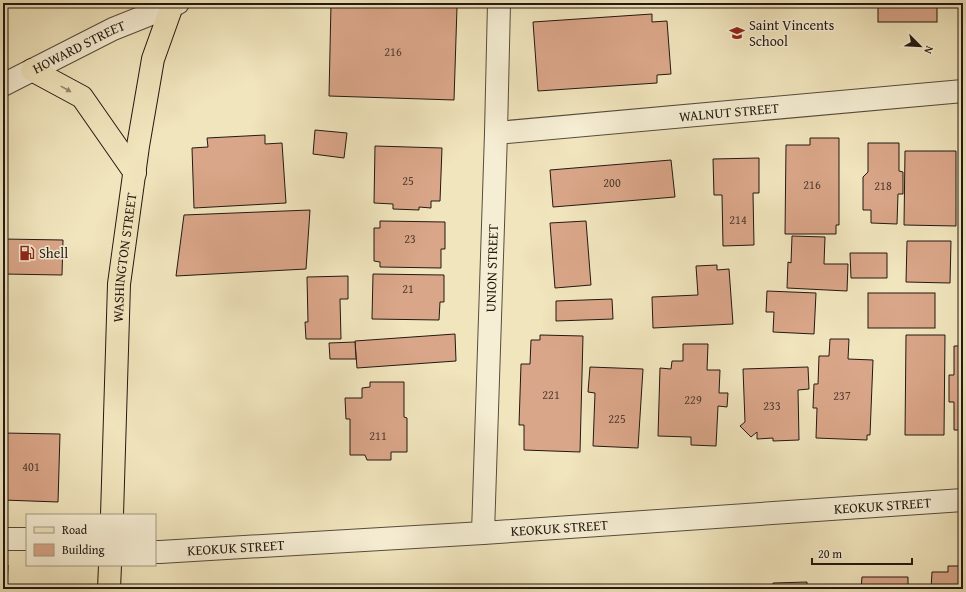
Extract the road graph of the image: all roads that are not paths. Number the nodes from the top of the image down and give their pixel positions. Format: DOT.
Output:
graph roads {
  1 [pos="499,3"];
  2 [pos="174,4"];
  3 [pos="32,70"];
  4 [pos="3,85"];
  5 [pos="963,91"];
  6 [pos="496,133"];
  7 [pos="135,173"];
  8 [pos="963,500"];
  9 [pos="112,514"];
  10 [pos="483,533"];
  11 [pos="3,539"];
  12 [pos="26,539"];
  13 [pos="156,552"];
  14 [pos="110,566"];
  15 [pos="109,589"];
  1 -- 6 [label="street, UNION STREET"];
  2 -- 3 [label="street, HOWARD STREET"];
  2 -- 7 [label="main road, WASHINGTON STREET"];
  3 -- 4 [label="street, HOWARD STREET"];
  3 -- 7 [label="main road, one-way"];
  5 -- 6 [label="street, WALNUT STREET"];
  6 -- 10 [label="street, UNION STREET"];
  7 -- 9 [label="main road, WASHINGTON STREET"];
  8 -- 10 [label="street, KEOKUK STREET"];
  10 -- 13 [label="street, KEOKUK STREET"];
  11 -- 12 [label="street"];
  14 -- 15 [label="main road"];
}
